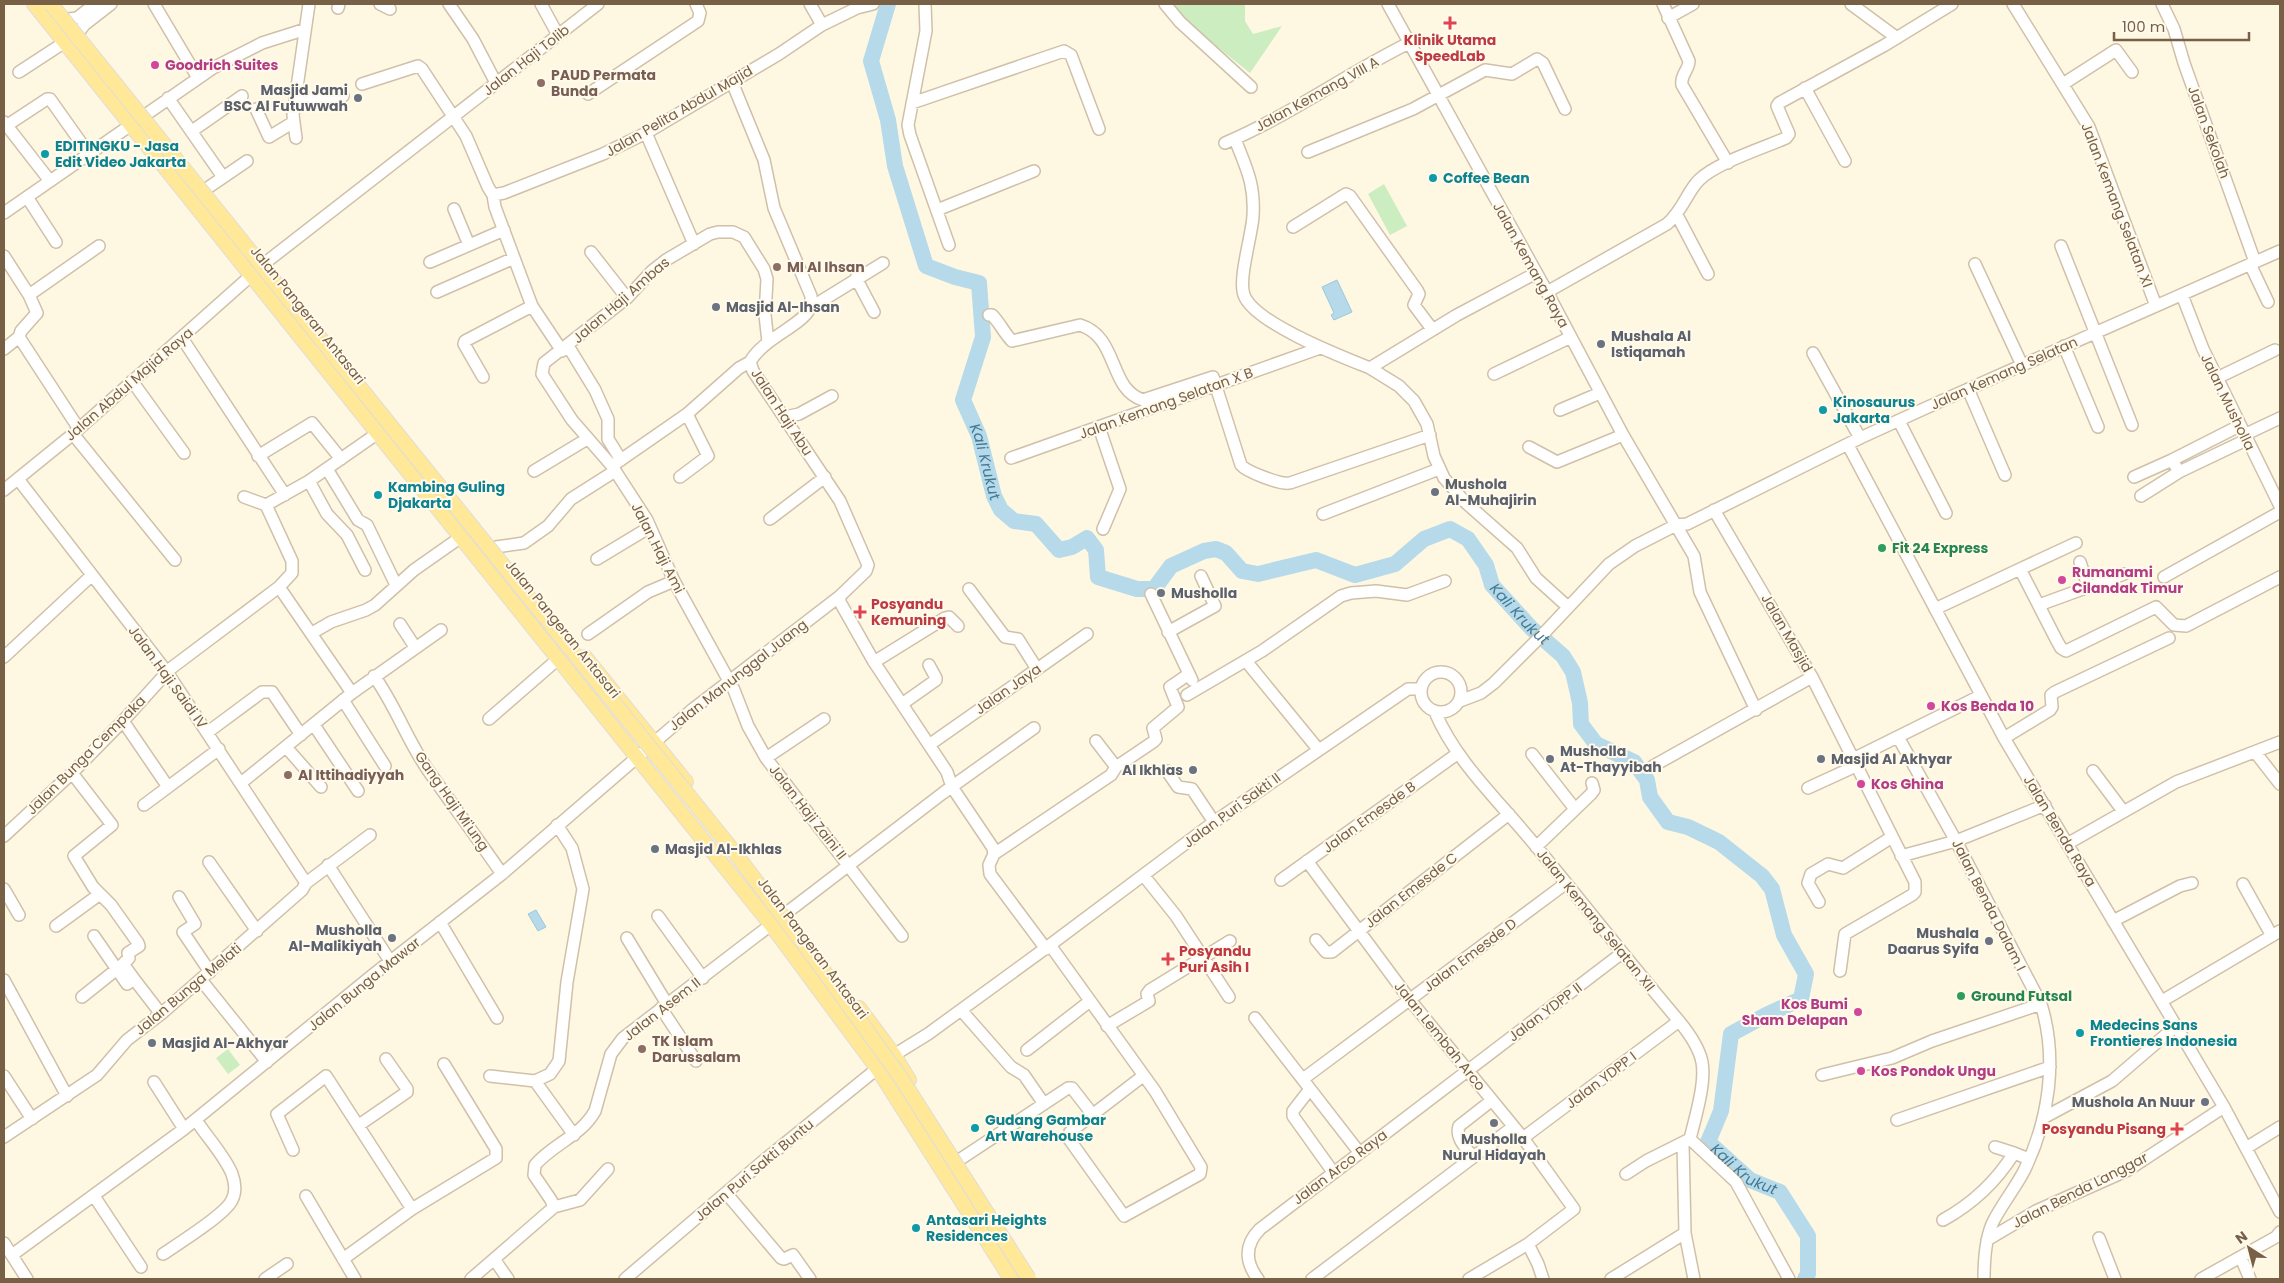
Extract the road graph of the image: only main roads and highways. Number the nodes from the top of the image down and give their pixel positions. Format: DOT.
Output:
graph roads {
  1 [pos="34,4"];
  2 [pos="42,4"];
  3 [pos="51,4"];
  4 [pos="56,4"];
  5 [pos="709,811"];
  6 [pos="691,825"];
  7 [pos="885,1062"];
  8 [pos="957,1157"];
  9 [pos="939,1164"];
  10 [pos="1010,1279"];
  11 [pos="1018,1279"];
  12 [pos="1029,1279"];
  13 [pos="1036,1279"];
  1 -- 6 [label="main road, Jalan Pangeran Antasari"];
  2 -- 11 [label="main road"];
  3 -- 12 [label="main road, bridge"];
  4 -- 5 [label="main road, Jalan Pangeran Antasari"];
  5 -- 6 [label="main road"];
  5 -- 7 [label="main road, Jalan Pangeran Antasari"];
  6 -- 7 [label="main road, Jalan Pangeran Antasari"];
  7 -- 8 [label="main road, Jalan Pangeran Antasari"];
  7 -- 9 [label="main road, Jalan Pangeran Antasari"];
  8 -- 9 [label="main road"];
  8 -- 13 [label="main road, Jalan Pangeran Antasari"];
  9 -- 10 [label="main road, Jalan Pangeran Antasari"];
}
